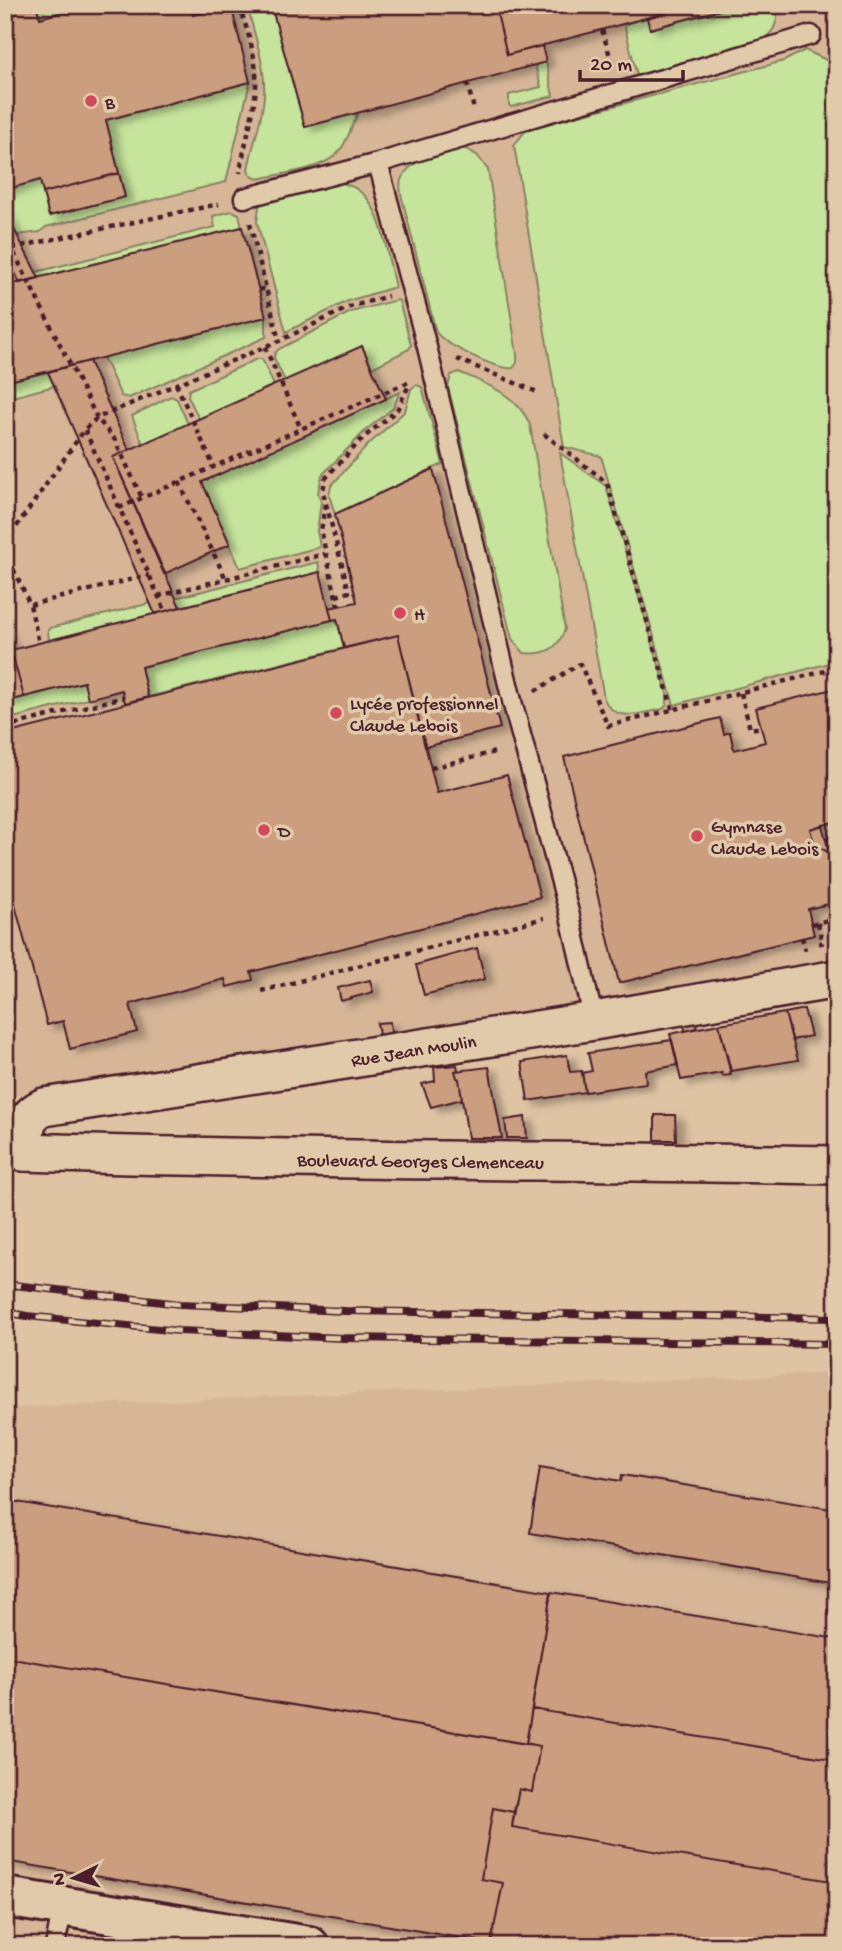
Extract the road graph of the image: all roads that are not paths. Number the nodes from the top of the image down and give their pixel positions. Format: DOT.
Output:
graph roads {
  1 [pos="811,35"];
  2 [pos="378,163"];
  3 [pos="244,198"];
  4 [pos="837,979"];
  5 [pos="594,1021"];
  6 [pos="15,1150"];
  7 [pos="837,1165"];
  8 [pos="5,1897"];
  9 [pos="63,1906"];
  10 [pos="55,1946"];
  11 [pos="310,1946"];
  1 -- 2 [label="lane"];
  2 -- 3 [label="lane"];
  2 -- 5 [label="lane"];
  4 -- 5 [label="street, Rue Jean Moulin"];
  5 -- 6 [label="street, Rue Jean Moulin"];
  6 -- 7 [label="street, Boulevard Georges Clemenceau"];
  8 -- 9 [label="main road"];
  9 -- 10 [label="lane"];
  9 -- 11 [label="main road"];
}
